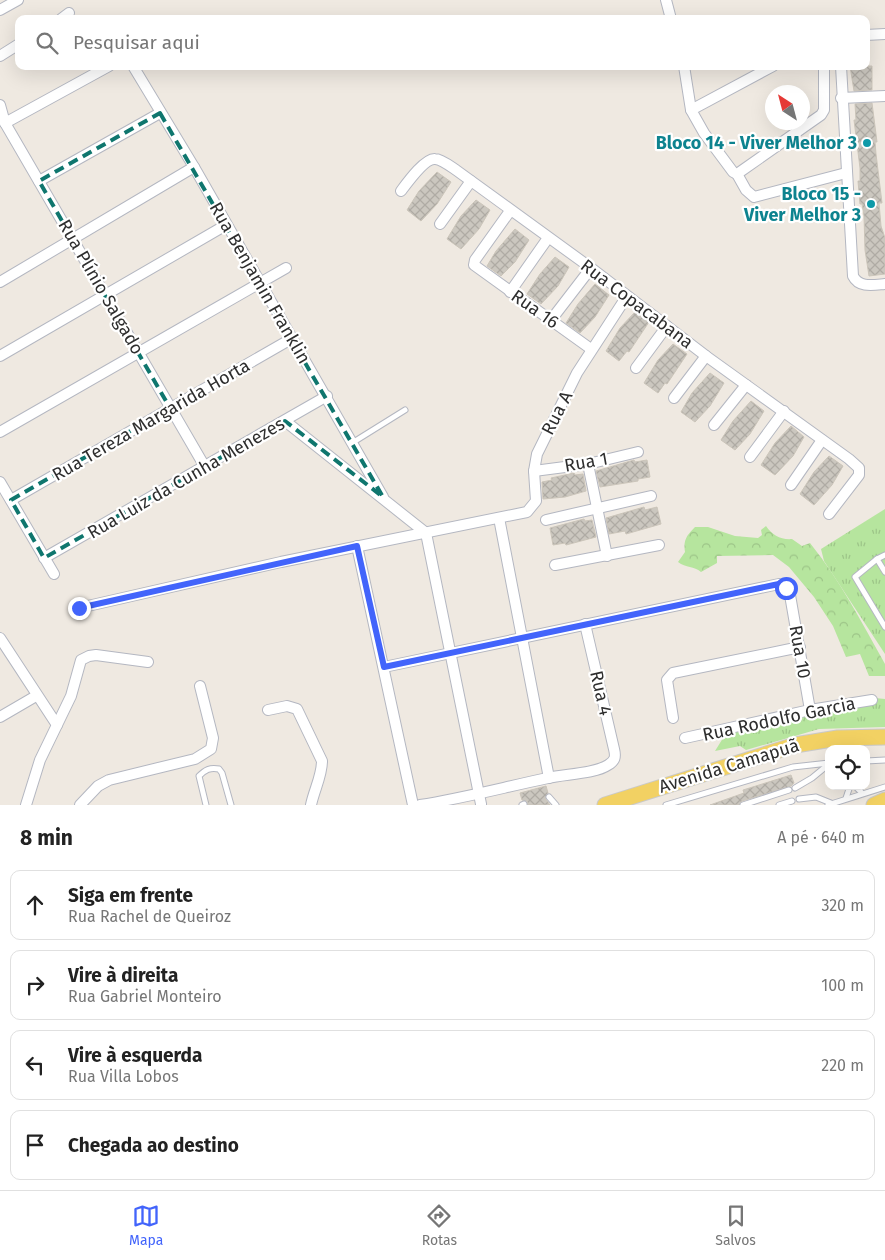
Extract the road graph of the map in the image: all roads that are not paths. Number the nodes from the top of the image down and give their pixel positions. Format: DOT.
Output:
graph roads {
  1 [pos="18,0"];
  2 [pos="666,0"];
  3 [pos="0,10"];
  4 [pos="670,15"];
  5 [pos="885,34"];
  6 [pos="870,35"];
  7 [pos="15,47"];
  8 [pos="0,56"];
  9 [pos="102,70"];
  10 [pos="135,70"];
  11 [pos="685,70"];
  12 [pos="766,70"];
  13 [pos="824,70"];
  14 [pos="841,70"];
  15 [pos="885,96"];
  16 [pos="841,98"];
  17 [pos="0,105"];
  18 [pos="692,110"];
  19 [pos="160,112"];
  20 [pos="6,123"];
  21 [pos="194,167"];
  22 [pos="846,173"];
  23 [pos="737,174"];
  24 [pos="40,181"];
  25 [pos="471,181"];
  26 [pos="401,191"];
  27 [pos="510,210"];
  28 [pos="440,224"];
  29 [pos="226,225"];
  30 [pos="72,238"];
  31 [pos="548,238"];
  32 [pos="286,268"];
  33 [pos="591,268"];
  34 [pos="0,282"];
  35 [pos="259,282"];
  36 [pos="885,284"];
  37 [pos="510,292"];
  38 [pos="105,296"];
  39 [pos="627,296"];
  40 [pos="551,320"];
  41 [pos="667,326"];
  42 [pos="291,339"];
  43 [pos="591,349"];
  44 [pos="138,351"];
  45 [pos="0,356"];
  46 [pos="706,356"];
  47 [pos="636,368"];
  48 [pos="746,385"];
  49 [pos="326,396"];
  50 [pos="674,398"];
  51 [pos="170,408"];
  52 [pos="405,410"];
  53 [pos="784,411"];
  54 [pos="285,421"];
  55 [pos="714,425"];
  56 [pos="0,432"];
  57 [pos="822,440"];
  58 [pos="352,443"];
  59 [pos="638,452"];
  60 [pos="750,457"];
  61 [pos="588,464"];
  62 [pos="205,467"];
  63 [pos="534,470"];
  64 [pos="0,482"];
  65 [pos="791,485"];
  66 [pos="651,496"];
  67 [pos="383,497"];
  68 [pos="10,500"];
  69 [pos="597,508"];
  70 [pos="829,514"];
  71 [pos="499,518"];
  72 [pos="546,520"];
  73 [pos="426,533"];
  74 [pos="660,545"];
  75 [pos="357,546"];
  76 [pos="885,555"];
  77 [pos="607,556"];
  78 [pos="44,558"];
  79 [pos="877,559"];
  80 [pos="555,565"];
  81 [pos="885,572"];
  82 [pos="54,574"];
  83 [pos="79,608"];
  84 [pos="585,624"];
  85 [pos="885,627"];
  86 [pos="522,639"];
  87 [pos="1,642"];
  88 [pos="800,647"];
  89 [pos="451,654"];
  90 [pos="148,662"];
  91 [pos="384,667"];
  92 [pos="200,686"];
  93 [pos="36,696"];
  94 [pos="872,700"];
  95 [pos="268,710"];
  96 [pos="810,710"];
  97 [pos="0,717"];
  98 [pos="673,718"];
  99 [pos="57,725"];
  100 [pos="885,737"];
  101 [pos="685,738"];
  102 [pos="885,760"];
  103 [pos="870,761"];
  104 [pos="825,763"];
  105 [pos="825,767"];
  106 [pos="549,778"];
  107 [pos="885,787"];
  108 [pos="795,788"];
  109 [pos="789,790"];
  110 [pos="849,790"];
  111 [pos="860,790"];
  112 [pos="862,792"];
  113 [pos="549,797"];
  114 [pos="799,798"];
  115 [pos="846,799"];
  116 [pos="885,800"];
  117 [pos="792,801"];
  118 [pos="481,802"];
  119 [pos="829,804"];
  120 [pos="26,805"];
  121 [pos="80,805"];
  122 [pos="206,805"];
  123 [pos="231,805"];
  124 [pos="311,805"];
  125 [pos="413,805"];
  126 [pos="420,805"];
  127 [pos="556,805"];
  128 [pos="605,805"];
  129 [pos="666,805"];
  130 [pos="743,805"];
  131 [pos="779,805"];
  132 [pos="874,805"];
  1 -- 3 [label="street"];
  2 -- 4 [label="street"];
  5 -- 6 [label="street"];
  7 -- 8 [label="street"];
  9 -- 20 [label="street"];
  10 -- 19 [label="street, Rua Benjamin Franklin"];
  11 -- 18 [label="street"];
  12 -- 18 [label="street"];
  13 -- 23 [label="street"];
  14 -- 16 [label="street"];
  15 -- 16 [label="street"];
  16 -- 22 [label="street"];
  17 -- 20 [label="street, Rua Plínio Salgado"];
  18 -- 23 [label="street"];
  19 -- 21 [label="street, Rua Benjamin Franklin"];
  19 -- 24 [label="street"];
  20 -- 24 [label="street, Rua Plínio Salgado"];
  21 -- 29 [label="street, Rua Benjamin Franklin"];
  21 -- 30 [label="street"];
  22 -- 23 [label="street"];
  22 -- 36 [label="street"];
  24 -- 30 [label="street, Rua Plínio Salgado"];
  25 -- 26 [label="street, Rua Copacabana"];
  25 -- 27 [label="street, Rua Copacabana"];
  25 -- 28 [label="street"];
  27 -- 31 [label="street, Rua Copacabana"];
  27 -- 37 [label="street, Rua 16"];
  29 -- 35 [label="street, Rua Benjamin Franklin"];
  29 -- 38 [label="street"];
  30 -- 34 [label="street"];
  30 -- 38 [label="street, Rua Plínio Salgado"];
  31 -- 33 [label="street, Rua Copacabana"];
  31 -- 37 [label="street"];
  32 -- 35 [label="street"];
  33 -- 39 [label="street, Rua Copacabana"];
  33 -- 40 [label="street"];
  35 -- 42 [label="street, Rua Benjamin Franklin"];
  35 -- 44 [label="street"];
  37 -- 40 [label="street, Rua 16"];
  38 -- 44 [label="street, Rua Plínio Salgado"];
  38 -- 45 [label="street"];
  39 -- 41 [label="street, Rua Copacabana"];
  39 -- 43 [label="street, Rua A"];
  40 -- 43 [label="street, Rua 16"];
  41 -- 46 [label="street, Rua Copacabana"];
  41 -- 47 [label="street"];
  42 -- 49 [label="street, Rua Benjamin Franklin"];
  42 -- 51 [label="street, Rua Tereza Margarida Horta"];
  43 -- 63 [label="street, Rua A"];
  44 -- 51 [label="street, Rua Plínio Salgado"];
  44 -- 56 [label="street"];
  46 -- 48 [label="street, Rua Copacabana"];
  46 -- 50 [label="street"];
  48 -- 53 [label="street, Rua Copacabana"];
  48 -- 55 [label="street"];
  49 -- 54 [label="street, Rua Luiz da Cunha Menezes"];
  49 -- 58 [label="street, Rua Benjamin Franklin"];
  51 -- 62 [label="street, Rua Plínio Salgado"];
  51 -- 68 [label="street, Rua Tereza Margarida Horta"];
  52 -- 58 [label="lane"];
  53 -- 57 [label="street, Rua Copacabana"];
  53 -- 60 [label="street"];
  54 -- 62 [label="street, Rua Luiz da Cunha Menezes"];
  54 -- 67 [label="street"];
  57 -- 65 [label="street"];
  57 -- 70 [label="street, Rua Copacabana"];
  58 -- 67 [label="street, Rua Benjamin Franklin"];
  59 -- 61 [label="street, Rua 1"];
  61 -- 63 [label="street, Rua 1"];
  61 -- 69 [label="street"];
  62 -- 78 [label="street, Rua Luiz da Cunha Menezes"];
  63 -- 71 [label="street, Rua A"];
  64 -- 68 [label="street"];
  66 -- 69 [label="street"];
  67 -- 73 [label="street"];
  68 -- 78 [label="street"];
  69 -- 72 [label="street"];
  69 -- 77 [label="street"];
  71 -- 73 [label="street"];
  71 -- 86 [label="street"];
  73 -- 75 [label="street"];
  73 -- 89 [label="street"];
  74 -- 77 [label="street"];
  75 -- 83 [label="street"];
  75 -- 91 [label="street"];
  76 -- 79 [label="lane"];
  77 -- 80 [label="street"];
  78 -- 82 [label="street"];
  79 -- 81 [label="lane"];
  79 -- 85 [label="lane"];
  84 -- 86 [label="street"];
  84 -- 88 [label="street, Rua 10"];
  84 -- 106 [label="street, Rua 4"];
  86 -- 89 [label="street"];
  86 -- 106 [label="street"];
  87 -- 93 [label="street"];
  88 -- 96 [label="street, Rua 10"];
  88 -- 98 [label="street"];
  89 -- 91 [label="street"];
  89 -- 118 [label="street"];
  90 -- 99 [label="street"];
  91 -- 125 [label="street"];
  92 -- 121 [label="street"];
  93 -- 97 [label="street"];
  93 -- 99 [label="street"];
  94 -- 96 [label="street, Rua Rodolfo Garcia"];
  95 -- 124 [label="street"];
  96 -- 101 [label="street, Rua Rodolfo Garcia"];
  99 -- 120 [label="street"];
  100 -- 128 [label="main road, Avenida Camapuã"];
  102 -- 103 [label="lane"];
  104 -- 129 [label="lane"];
  105 -- 108 [label="lane"];
  106 -- 118 [label="street"];
  107 -- 112 [label="lane"];
  109 -- 130 [label="lane"];
  110 -- 115 [label="lane"];
  111 -- 112 [label="lane"];
  112 -- 115 [label="lane"];
  113 -- 127 [label="lane"];
  114 -- 119 [label="lane"];
  115 -- 119 [label="lane"];
  116 -- 132 [label="main road"];
  117 -- 131 [label="lane"];
  118 -- 126 [label="street"];
  122 -- 123 [label="lane"];
}
